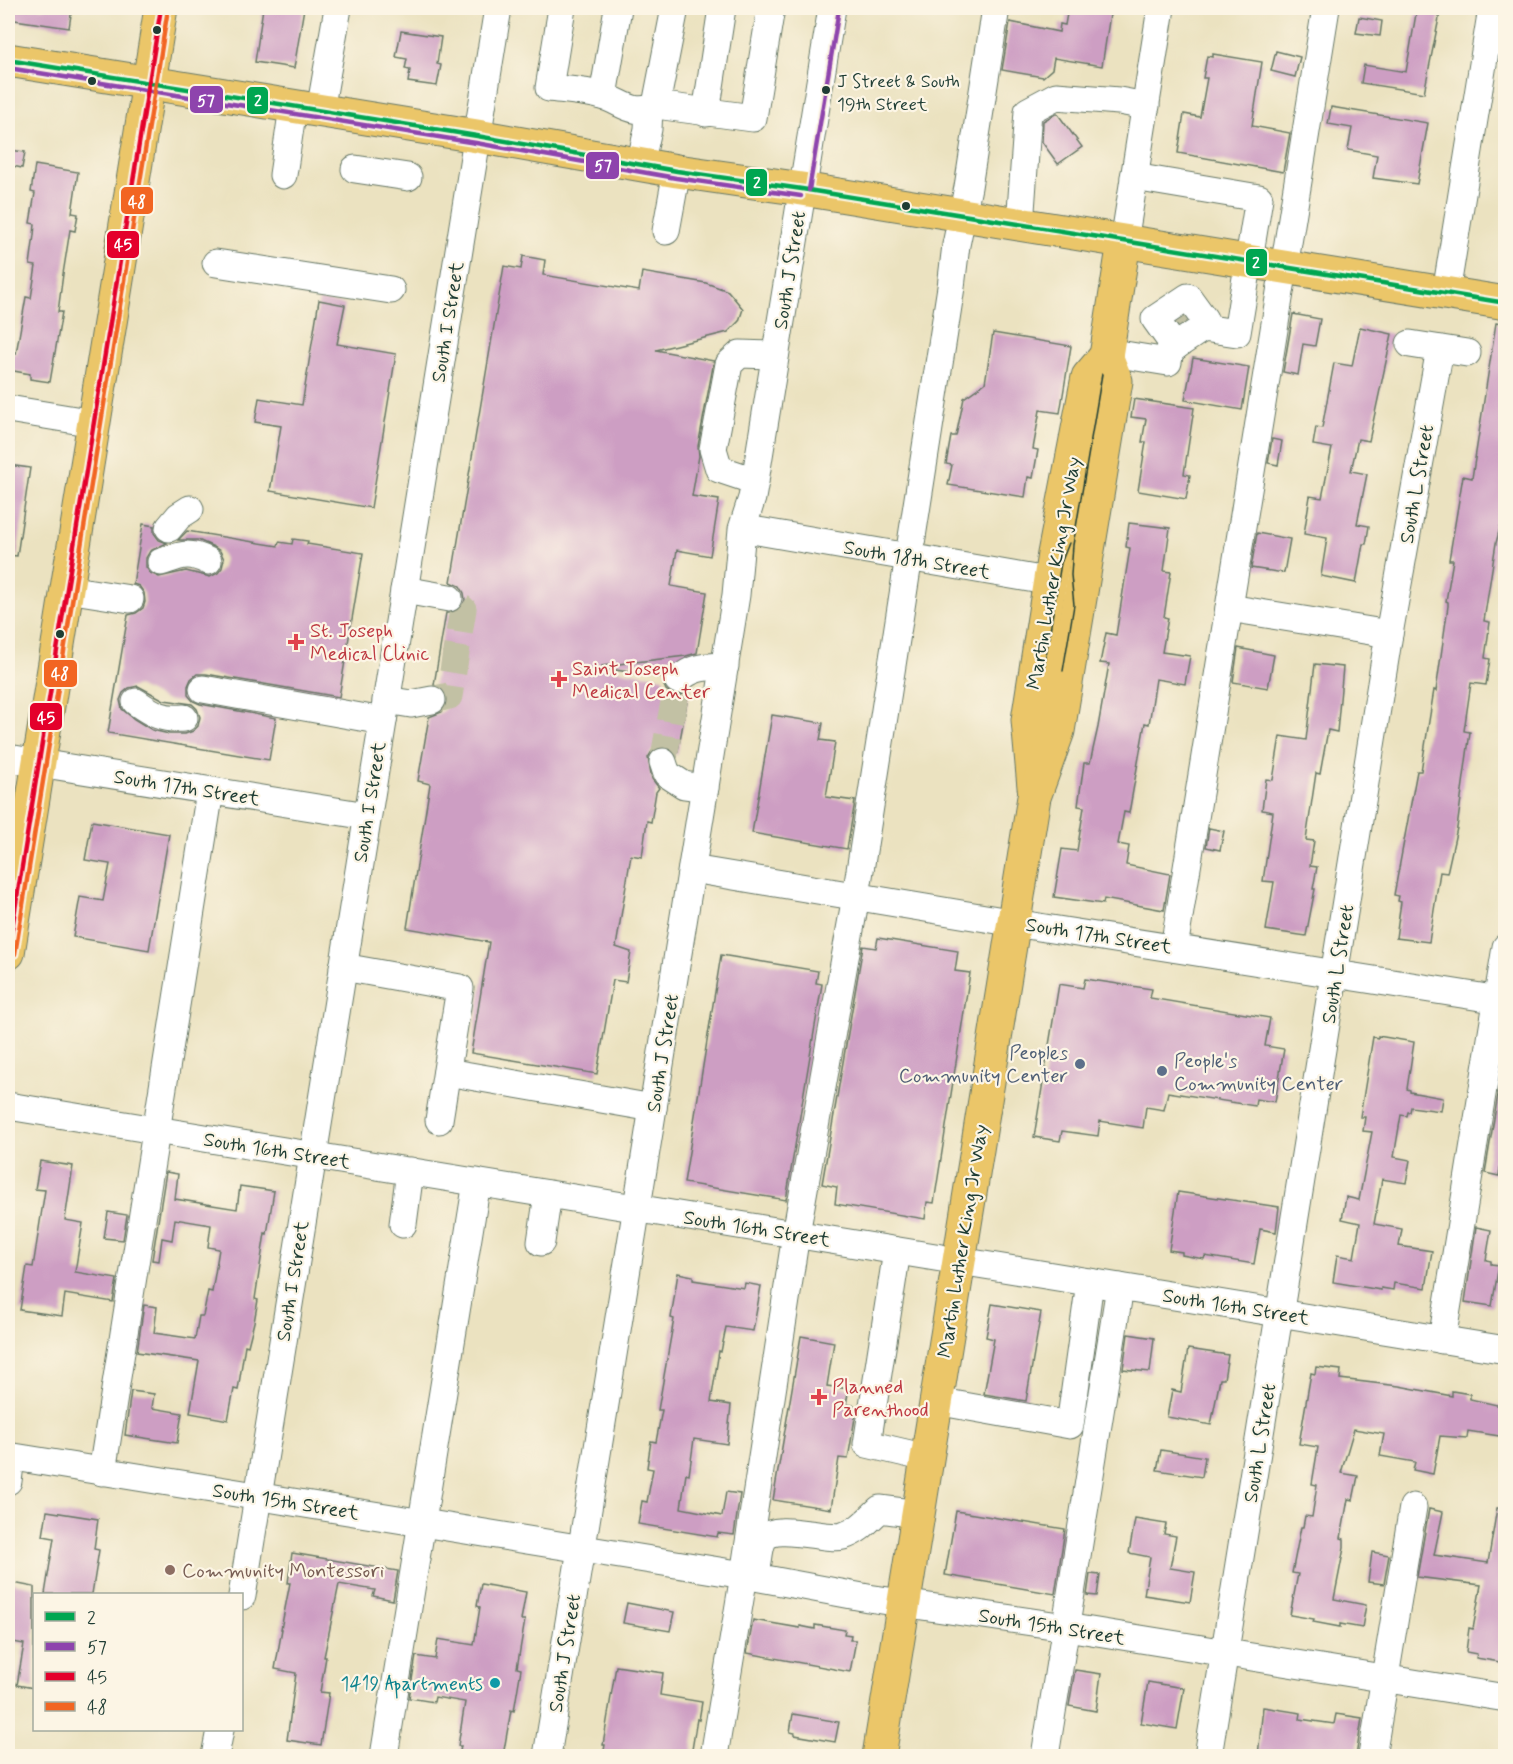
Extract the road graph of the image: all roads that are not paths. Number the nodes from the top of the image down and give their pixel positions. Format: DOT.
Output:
graph roads {
  1 [pos="161,8"];
  2 [pos="338,8"];
  3 [pos="498,8"];
  4 [pos="562,8"];
  5 [pos="618,8"];
  6 [pos="675,8"];
  7 [pos="722,8"];
  8 [pos="771,8"];
  9 [pos="832,8"];
  10 [pos="996,8"];
  11 [pos="1161,8"];
  12 [pos="1326,8"];
  13 [pos="1492,8"];
  14 [pos="8,60"];
  15 [pos="148,83"];
  16 [pos="603,96"];
  17 [pos="1146,106"];
  18 [pos="653,107"];
  19 [pos="307,109"];
  20 [pos="706,113"];
  21 [pos="477,136"];
  22 [pos="640,165"];
  23 [pos="355,169"];
  24 [pos="677,171"];
  25 [pos="283,175"];
  26 [pos="408,177"];
  27 [pos="1134,177"];
  28 [pos="802,189"];
  29 [pos="963,215"];
  30 [pos="1020,225"];
  31 [pos="666,231"];
  32 [pos="1124,242"];
  33 [pos="1248,262"];
  34 [pos="216,263"];
  35 [pos="1284,268"];
  36 [pos="391,290"];
  37 [pos="1446,293"];
  38 [pos="1506,303"];
  39 [pos="1410,344"];
  40 [pos="1440,349"];
  41 [pos="1467,353"];
  42 [pos="1106,354"];
  43 [pos="775,355"];
  44 [pos="8,409"];
  45 [pos="93,423"];
  46 [pos="753,489"];
  47 [pos="190,509"];
  48 [pos="169,528"];
  49 [pos="752,530"];
  50 [pos="909,557"];
  51 [pos="208,561"];
  52 [pos="161,562"];
  53 [pos="739,572"];
  54 [pos="1049,581"];
  55 [pos="1082,587"];
  56 [pos="67,589"];
  57 [pos="404,590"];
  58 [pos="448,598"];
  59 [pos="130,599"];
  60 [pos="1229,608"];
  61 [pos="1389,634"];
  62 [pos="725,666"];
  63 [pos="678,680"];
  64 [pos="203,689"];
  65 [pos="432,700"];
  66 [pos="136,702"];
  67 [pos="384,710"];
  68 [pos="184,718"];
  69 [pos="23,760"];
  70 [pos="663,762"];
  71 [pos="705,788"];
  72 [pos="210,791"];
  73 [pos="1034,797"];
  74 [pos="367,816"];
  75 [pos="692,869"];
  76 [pos="856,896"];
  77 [pos="1014,921"];
  78 [pos="1506,947"];
  79 [pos="1174,948"];
  80 [pos="8,953"];
  81 [pos="343,967"];
  82 [pos="1336,974"];
  83 [pos="1501,1000"];
  84 [pos="447,1072"];
  85 [pos="8,1106"];
  86 [pos="653,1108"];
  87 [pos="439,1119"];
  88 [pos="155,1130"];
  89 [pos="312,1155"];
  90 [pos="410,1171"];
  91 [pos="477,1182"];
  92 [pos="549,1194"];
  93 [pos="637,1208"];
  94 [pos="403,1224"];
  95 [pos="796,1234"];
  96 [pos="541,1242"];
  97 [pos="897,1251"];
  98 [pos="959,1261"];
  99 [pos="1090,1282"];
  100 [pos="1120,1287"];
  101 [pos="1280,1313"];
  102 [pos="1442,1340"];
  103 [pos="1506,1350"];
  104 [pos="936,1401"];
  105 [pos="927,1458"];
  106 [pos="9,1465"];
  107 [pos="102,1472"];
  108 [pos="258,1497"];
  109 [pos="1413,1507"];
  110 [pos="918,1514"];
  111 [pos="422,1523"];
  112 [pos="582,1545"];
  113 [pos="750,1576"];
  114 [pos="242,1593"];
  115 [pos="904,1603"];
  116 [pos="1066,1627"];
  117 [pos="1224,1653"];
  118 [pos="1385,1678"];
  119 [pos="1506,1698"];
  120 [pos="220,1731"];
  121 [pos="216,1756"];
  122 [pos="384,1756"];
  123 [pos="548,1756"];
  124 [pos="714,1756"];
  125 [pos="879,1756"];
  126 [pos="1045,1756"];
  127 [pos="1208,1756"];
  128 [pos="1372,1756"];
  1 -- 15 [label="main road"];
  2 -- 19 [label="street"];
  3 -- 21 [label="street, South I Street"];
  4 -- 16 [label="street"];
  5 -- 16 [label="street"];
  6 -- 18 [label="street"];
  7 -- 20 [label="street"];
  8 -- 20 [label="street"];
  9 -- 28 [label="street, South J Street"];
  10 -- 29 [label="street"];
  11 -- 17 [label="street, Martin Luther King Jr Way"];
  12 -- 35 [label="street"];
  13 -- 37 [label="street"];
  14 -- 15 [label="main road"];
  15 -- 19 [label="main road"];
  15 -- 45 [label="main road"];
  16 -- 18 [label="street"];
  17 -- 27 [label="street, Martin Luther King Jr Way"];
  17 -- 30 [label="street"];
  18 -- 20 [label="street"];
  18 -- 22 [label="street"];
  19 -- 21 [label="main road"];
  19 -- 25 [label="street"];
  21 -- 22 [label="main road"];
  21 -- 57 [label="street, South I Street"];
  22 -- 24 [label="main road"];
  23 -- 26 [label="street"];
  24 -- 28 [label="main road"];
  24 -- 31 [label="street"];
  27 -- 32 [label="street, Martin Luther King Jr Way"];
  27 -- 33 [label="street"];
  28 -- 29 [label="main road"];
  28 -- 43 [label="street, South J Street"];
  29 -- 30 [label="main road"];
  29 -- 50 [label="street"];
  30 -- 32 [label="main road"];
  32 -- 33 [label="main road"];
  32 -- 42 [label="main road, Martin Luther King Jr Way"];
  33 -- 35 [label="main road"];
  33 -- 42 [label="street"];
  34 -- 36 [label="street"];
  35 -- 37 [label="main road"];
  35 -- 60 [label="street"];
  37 -- 38 [label="main road"];
  39 -- 40 [label="street"];
  40 -- 41 [label="street"];
  40 -- 61 [label="street, South L Street"];
  42 -- 54 [label="main road, Martin Luther King Jr Way"];
  42 -- 55 [label="main road, Martin Luther King Jr Way"];
  43 -- 46 [label="street, South J Street"];
  43 -- 46 [label="street"];
  44 -- 45 [label="street"];
  45 -- 56 [label="main road"];
  46 -- 49 [label="street"];
  46 -- 53 [label="street"];
  47 -- 48 [label="street"];
  49 -- 50 [label="street, South 18th Street"];
  49 -- 53 [label="street"];
  50 -- 54 [label="street, South 18th Street"];
  50 -- 76 [label="street"];
  51 -- 52 [label="street"];
  53 -- 62 [label="street, South J Street"];
  54 -- 55 [label="street, South 18th Street"];
  54 -- 73 [label="main road, Martin Luther King Jr Way"];
  55 -- 73 [label="main road, Martin Luther King Jr Way"];
  56 -- 59 [label="street"];
  56 -- 69 [label="main road"];
  57 -- 58 [label="street"];
  57 -- 67 [label="street, South I Street"];
  60 -- 61 [label="street"];
  60 -- 79 [label="street"];
  61 -- 82 [label="street, South L Street"];
  62 -- 63 [label="street"];
  62 -- 71 [label="street, South J Street"];
  64 -- 67 [label="street"];
  65 -- 67 [label="street"];
  66 -- 68 [label="street"];
  67 -- 74 [label="street, South I Street"];
  69 -- 72 [label="street, South 17th Street"];
  69 -- 80 [label="main road"];
  70 -- 71 [label="street"];
  71 -- 75 [label="street, South J Street"];
  72 -- 74 [label="street, South 17th Street"];
  72 -- 88 [label="street"];
  73 -- 77 [label="main road, Martin Luther King Jr Way"];
  74 -- 81 [label="street, South I Street"];
  75 -- 76 [label="street, South 17th Street"];
  75 -- 86 [label="street, South J Street"];
  76 -- 77 [label="street, South 17th Street"];
  76 -- 95 [label="street"];
  77 -- 79 [label="street, South 17th Street"];
  77 -- 98 [label="main road, Martin Luther King Jr Way"];
  78 -- 83 [label="street"];
  79 -- 82 [label="street, South 17th Street"];
  81 -- 84 [label="street"];
  81 -- 89 [label="street, South I Street"];
  82 -- 83 [label="street, South 17th Street"];
  82 -- 101 [label="street, South L Street"];
  83 -- 102 [label="street"];
  84 -- 86 [label="street"];
  84 -- 87 [label="street"];
  85 -- 88 [label="street, South 16th Street"];
  86 -- 93 [label="street, South J Street"];
  88 -- 89 [label="street, South 16th Street"];
  88 -- 107 [label="street"];
  89 -- 90 [label="street, South 16th Street"];
  89 -- 108 [label="street, South I Street"];
  90 -- 91 [label="street, South 16th Street"];
  90 -- 94 [label="street"];
  91 -- 92 [label="street, South 16th Street"];
  91 -- 111 [label="street"];
  92 -- 93 [label="street, South 16th Street"];
  92 -- 96 [label="street"];
  93 -- 95 [label="street, South 16th Street"];
  93 -- 112 [label="street, South J Street"];
  95 -- 97 [label="street, South 16th Street"];
  95 -- 113 [label="street"];
  97 -- 98 [label="street, South 16th Street"];
  97 -- 105 [label="street"];
  98 -- 99 [label="street, South 16th Street"];
  98 -- 104 [label="main road, Martin Luther King Jr Way"];
  99 -- 100 [label="street, South 16th Street"];
  99 -- 104 [label="street"];
  100 -- 101 [label="street, South 16th Street"];
  100 -- 116 [label="street"];
  101 -- 102 [label="street, South 16th Street"];
  101 -- 117 [label="street, South L Street"];
  102 -- 103 [label="street, South 16th Street"];
  104 -- 105 [label="main road, Martin Luther King Jr Way"];
  105 -- 110 [label="main road, Martin Luther King Jr Way"];
  106 -- 107 [label="street, South 15th Street"];
  107 -- 108 [label="street, South 15th Street"];
  108 -- 111 [label="street, South 15th Street"];
  108 -- 114 [label="street, South I Street"];
  109 -- 118 [label="street"];
  110 -- 113 [label="street"];
  110 -- 115 [label="main road, Martin Luther King Jr Way"];
  111 -- 112 [label="street, South 15th Street"];
  111 -- 122 [label="street"];
  112 -- 113 [label="street, South 15th Street"];
  112 -- 123 [label="street, South J Street"];
  113 -- 115 [label="street, South 15th Street"];
  113 -- 124 [label="street"];
  115 -- 116 [label="street, South 15th Street"];
  115 -- 125 [label="main road, Martin Luther King Jr Way"];
  116 -- 117 [label="street, South 15th Street"];
  116 -- 126 [label="street"];
  117 -- 118 [label="street, South 15th Street"];
  117 -- 127 [label="street, South L Street"];
  118 -- 119 [label="street, South 15th Street"];
  118 -- 128 [label="street"];
  120 -- 121 [label="street"];
}
